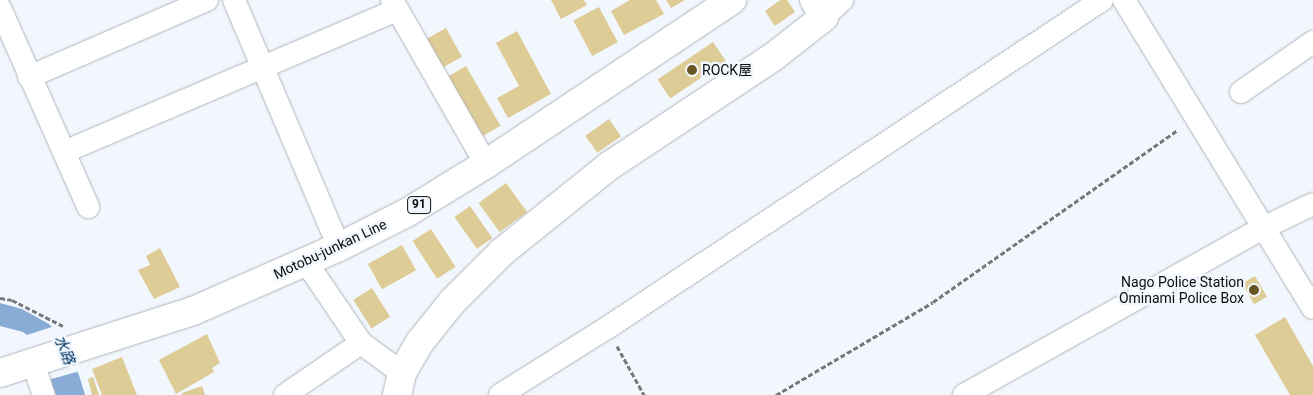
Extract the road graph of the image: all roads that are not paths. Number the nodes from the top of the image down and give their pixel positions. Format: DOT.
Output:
graph roads {
  1 [pos="207,0"];
  2 [pos="234,0"];
  3 [pos="1102,0"];
  4 [pos="1124,0"];
  5 [pos="725,2"];
  6 [pos="395,5"];
  7 [pos="827,6"];
  8 [pos="0,8"];
  9 [pos="1313,42"];
  10 [pos="263,69"];
  11 [pos="30,77"];
  12 [pos="1241,92"];
  13 [pos="64,152"];
  14 [pos="486,164"];
  15 [pos="1313,204"];
  16 [pos="88,206"];
  17 [pos="1265,227"];
  18 [pos="339,247"];
  19 [pos="306,262"];
  20 [pos="1313,308"];
  21 [pos="361,342"];
  22 [pos="34,361"];
  23 [pos="0,373"];
  24 [pos="399,384"];
  25 [pos="44,395"];
  26 [pos="285,395"];
  27 [pos="500,395"];
  28 [pos="964,395"];
  1 -- 11 [label="street"];
  2 -- 10 [label="street"];
  3 -- 27 [label="street"];
  4 -- 17 [label="street"];
  5 -- 14 [label="main road, Motobu-junkan Line / 91"];
  6 -- 10 [label="street"];
  6 -- 14 [label="street"];
  7 -- 24 [label="main road"];
  8 -- 11 [label="street"];
  9 -- 12 [label="street"];
  10 -- 13 [label="street"];
  10 -- 18 [label="street"];
  11 -- 13 [label="street"];
  13 -- 16 [label="street"];
  14 -- 18 [label="main road, Motobu-junkan Line / 91"];
  15 -- 17 [label="street"];
  17 -- 20 [label="street"];
  17 -- 28 [label="street"];
  18 -- 19 [label="main road, Motobu-junkan Line / 91"];
  19 -- 21 [label="street"];
  19 -- 22 [label="main road, Motobu-junkan Line / 91"];
  21 -- 24 [label="street"];
  21 -- 26 [label="street"];
  22 -- 23 [label="main road, Motobu-junkan Line / 91"];
  22 -- 25 [label="street"];
}
